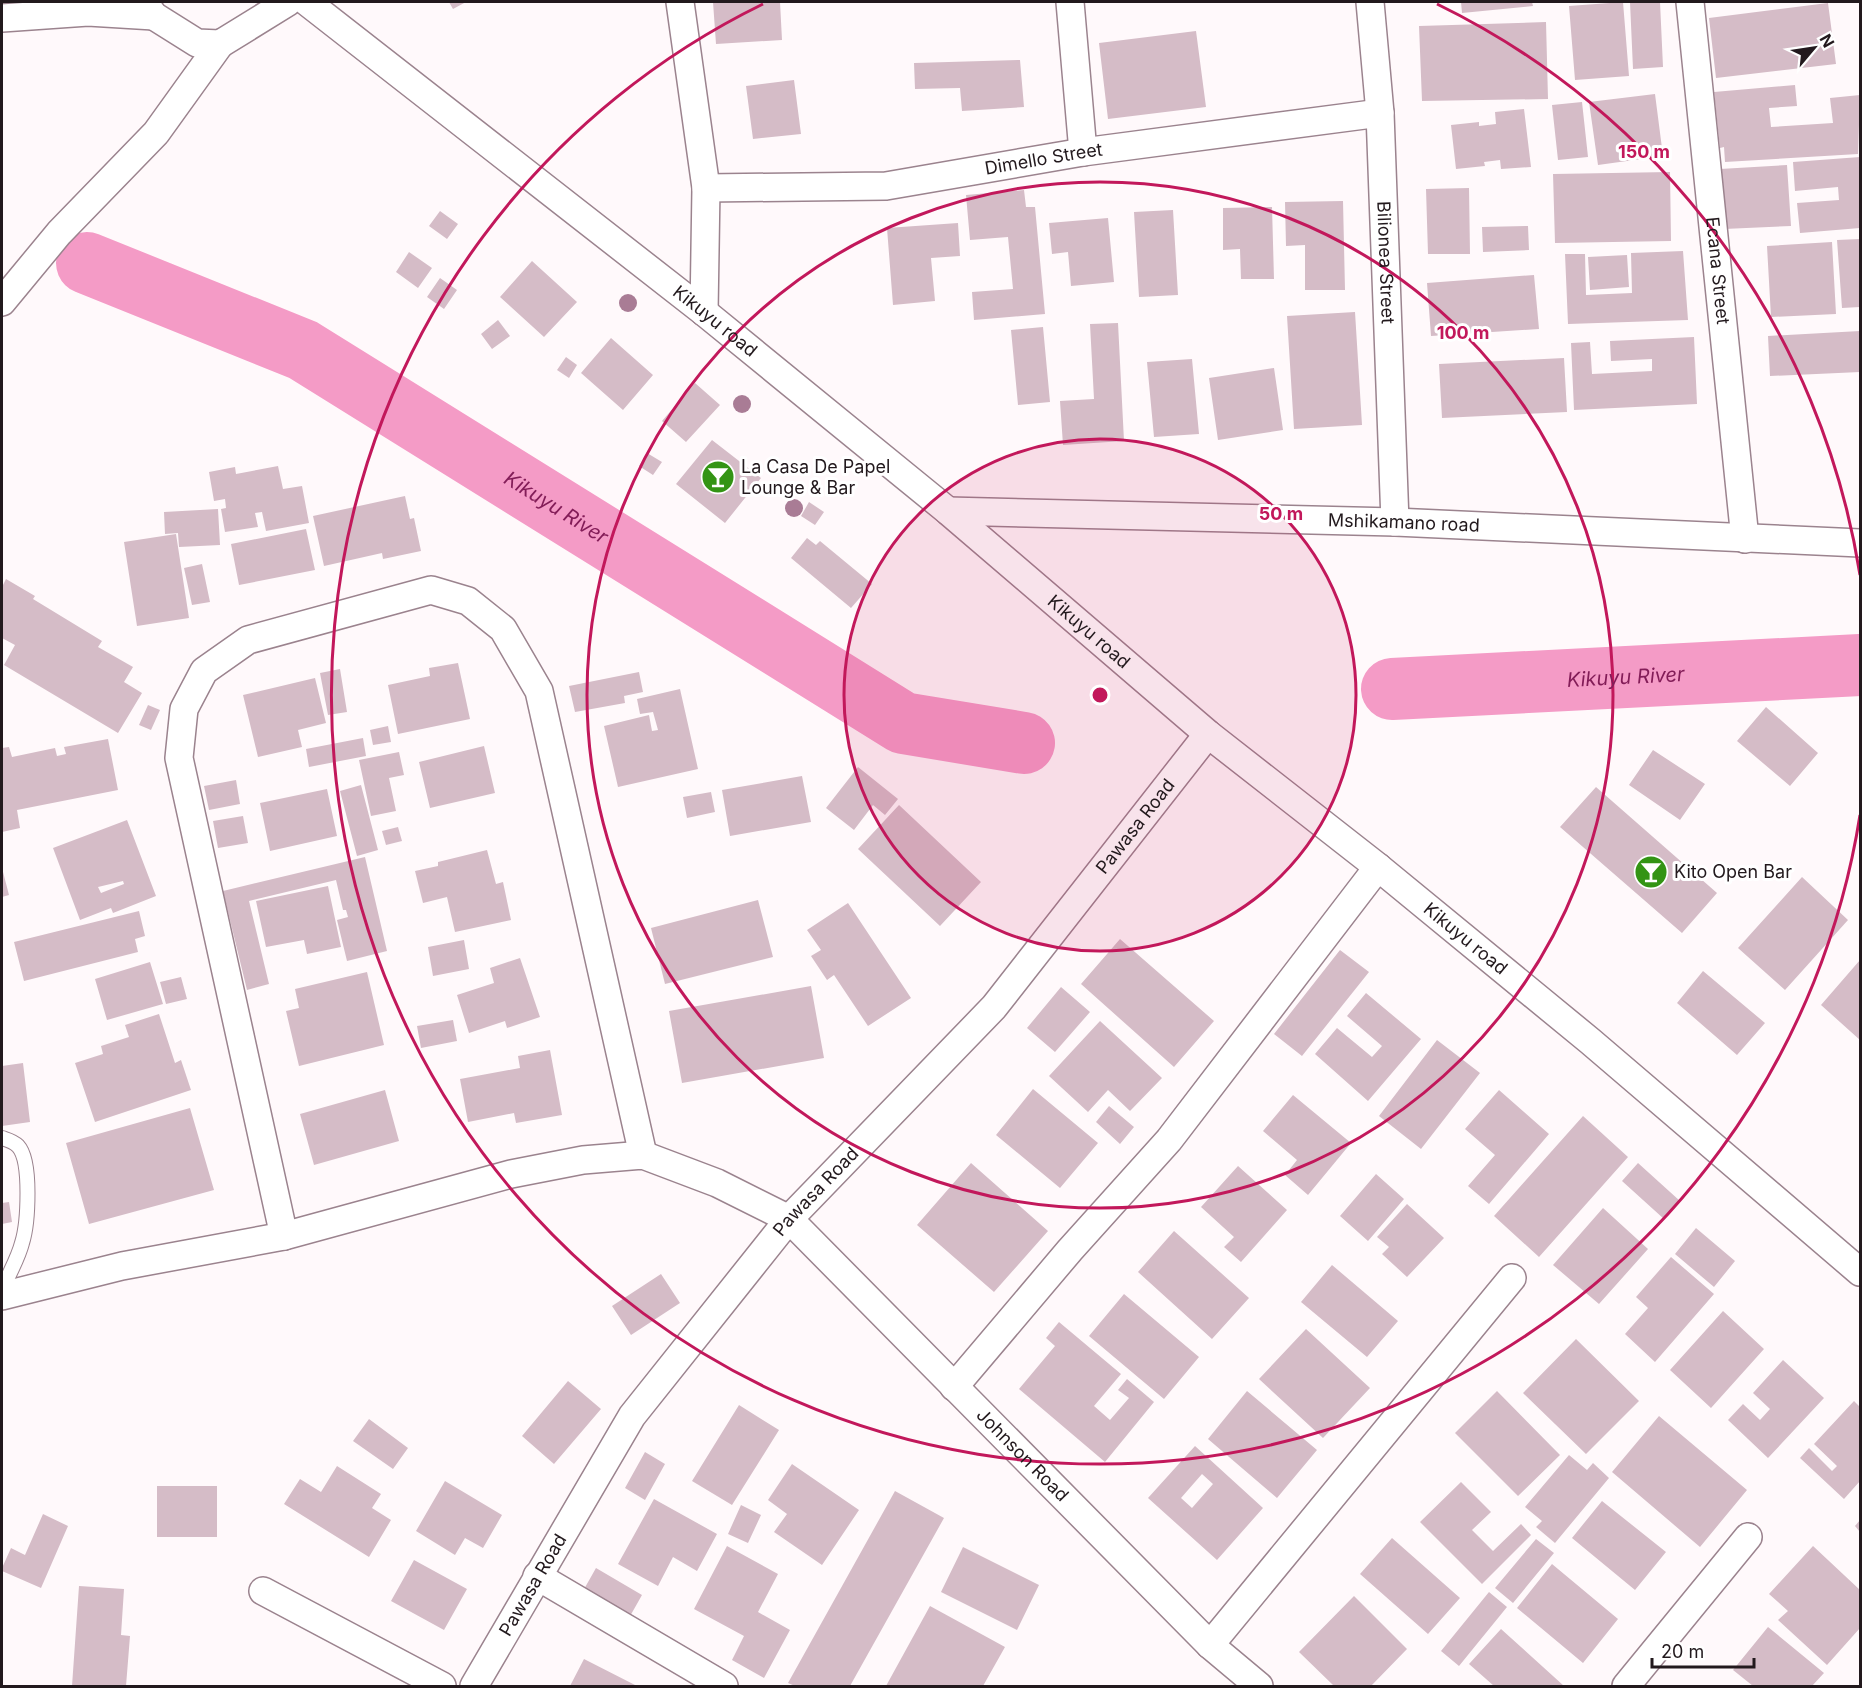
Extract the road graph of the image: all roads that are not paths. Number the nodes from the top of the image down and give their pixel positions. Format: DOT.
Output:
graph roads {
  1 [pos="288,2"];
  2 [pos="307,2"];
  3 [pos="680,2"];
  4 [pos="1070,2"];
  5 [pos="1370,2"];
  6 [pos="1690,2"];
  7 [pos="149,9"];
  8 [pos="2,18"];
  9 [pos="220,44"];
  10 [pos="1380,112"];
  11 [pos="1083,152"];
  12 [pos="706,188"];
  13 [pos="2,302"];
  14 [pos="704,312"];
  15 [pos="948,511"];
  16 [pos="1395,522"];
  17 [pos="1745,539"];
  18 [pos="1860,543"];
  19 [pos="1208,734"];
  20 [pos="1378,867"];
  21 [pos="2,1138"];
  22 [pos="643,1155"];
  23 [pos="789,1219"];
  24 [pos="284,1236"];
  25 [pos="1860,1272"];
  26 [pos="1512,1278"];
  27 [pos="2,1291"];
  28 [pos="2,1296"];
  29 [pos="954,1387"];
  30 [pos="1748,1537"];
  31 [pos="537,1576"];
  32 [pos="263,1591"];
  33 [pos="1210,1645"];
  34 [pos="442,1686"];
  35 [pos="474,1686"];
  36 [pos="724,1686"];
  37 [pos="1259,1686"];
  38 [pos="1626,1686"];
  1 -- 9 [label="street"];
  2 -- 14 [label="street, Kikuyu road"];
  3 -- 12 [label="street"];
  4 -- 11 [label="street"];
  5 -- 10 [label="street, Bilionea Street"];
  6 -- 17 [label="street, Ecana Street"];
  7 -- 8 [label="street"];
  7 -- 9 [label="street"];
  9 -- 13 [label="street"];
  10 -- 11 [label="street, Dimello Street"];
  10 -- 16 [label="street, Bilionea Street"];
  11 -- 12 [label="street, Dimello Street"];
  12 -- 14 [label="street"];
  14 -- 15 [label="street, Kikuyu road"];
  15 -- 16 [label="street, Mshikamano road"];
  15 -- 19 [label="street, Kikuyu road"];
  16 -- 17 [label="street, Mshikamano road"];
  17 -- 18 [label="street, Mshikamano road"];
  19 -- 20 [label="street, Kikuyu road"];
  19 -- 23 [label="street, Pawasa Road"];
  20 -- 25 [label="street, Kikuyu road"];
  20 -- 29 [label="street"];
  21 -- 27 [label="lane"];
  22 -- 23 [label="street, Johnson Road"];
  22 -- 24 [label="street"];
  22 -- 24 [label="street"];
  23 -- 29 [label="street, Johnson Road"];
  23 -- 31 [label="street, Pawasa Road"];
  24 -- 28 [label="street"];
  26 -- 33 [label="street"];
  29 -- 33 [label="street, Johnson Road"];
  30 -- 38 [label="street"];
  31 -- 35 [label="street, Pawasa Road"];
  31 -- 36 [label="street"];
  32 -- 34 [label="street"];
  33 -- 37 [label="street, Johnson Road"];
}
